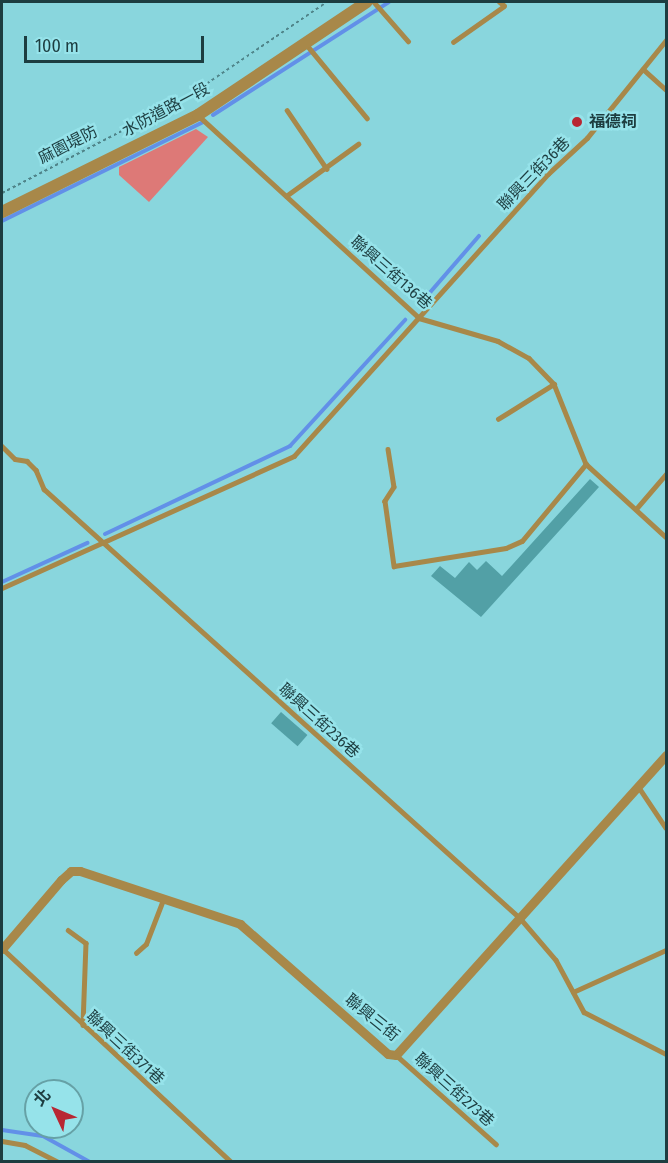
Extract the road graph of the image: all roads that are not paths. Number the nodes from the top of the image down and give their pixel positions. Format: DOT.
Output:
graph roads {
  1 [pos="372,2"];
  2 [pos="499,2"];
  3 [pos="666,40"];
  4 [pos="408,41"];
  5 [pos="453,42"];
  6 [pos="307,44"];
  7 [pos="642,69"];
  8 [pos="666,90"];
  9 [pos="287,110"];
  10 [pos="198,115"];
  11 [pos="368,118"];
  12 [pos="358,144"];
  13 [pos="327,169"];
  14 [pos="286,196"];
  15 [pos="2,212"];
  16 [pos="419,318"];
  17 [pos="554,384"];
  18 [pos="498,419"];
  19 [pos="2,446"];
  20 [pos="388,449"];
  21 [pos="586,464"];
  22 [pos="666,474"];
  23 [pos="636,509"];
  24 [pos="666,537"];
  25 [pos="104,540"];
  26 [pos="2,588"];
  27 [pos="666,755"];
  28 [pos="638,786"];
  29 [pos="666,828"];
  30 [pos="163,900"];
  31 [pos="520,918"];
  32 [pos="68,930"];
  33 [pos="3,949"];
  34 [pos="666,950"];
  35 [pos="136,953"];
  36 [pos="573,992"];
  37 [pos="83,1025"];
  38 [pos="666,1054"];
  39 [pos="396,1055"];
  40 [pos="2,1141"];
  41 [pos="496,1144"];
  42 [pos="59,1161"];
  43 [pos="231,1161"];
  1 -- 4 [label="lane"];
  1 -- 6 [label="street, 水防道路一段"];
  2 -- 5 [label="lane"];
  3 -- 7 [label="lane, 聯興三街36巷"];
  6 -- 10 [label="street, 水防道路一段"];
  6 -- 11 [label="lane"];
  7 -- 8 [label="lane"];
  7 -- 16 [label="lane, 聯興三街36巷"];
  9 -- 13 [label="lane"];
  10 -- 14 [label="lane, 聯興三街136巷"];
  10 -- 15 [label="street, 水防道路一段"];
  12 -- 13 [label="lane"];
  13 -- 14 [label="lane"];
  14 -- 16 [label="lane, 聯興三街136巷"];
  16 -- 17 [label="lane, 聯興三街136巷"];
  16 -- 25 [label="lane"];
  17 -- 18 [label="lane"];
  17 -- 21 [label="lane, 聯興三街136巷"];
  19 -- 25 [label="lane, 聯興三街236巷"];
  20 -- 21 [label="lane"];
  21 -- 23 [label="lane, 聯興三街136巷"];
  22 -- 23 [label="lane"];
  23 -- 24 [label="lane, 聯興三街136巷"];
  25 -- 26 [label="lane"];
  25 -- 31 [label="lane, 聯興三街236巷"];
  27 -- 28 [label="street, 聯興三街"];
  28 -- 29 [label="lane"];
  28 -- 31 [label="street, 聯興三街"];
  30 -- 33 [label="street, 聯興三街"];
  30 -- 35 [label="lane"];
  30 -- 39 [label="street, 聯興三街"];
  31 -- 36 [label="lane, 聯興三街236巷"];
  31 -- 39 [label="street, 聯興三街"];
  32 -- 37 [label="lane"];
  33 -- 37 [label="lane, 聯興三街371巷"];
  34 -- 36 [label="lane"];
  36 -- 38 [label="lane, 聯興三街236巷"];
  37 -- 43 [label="lane, 聯興三街371巷"];
  39 -- 41 [label="lane, 聯興三街273巷"];
  40 -- 42 [label="lane"];
}
